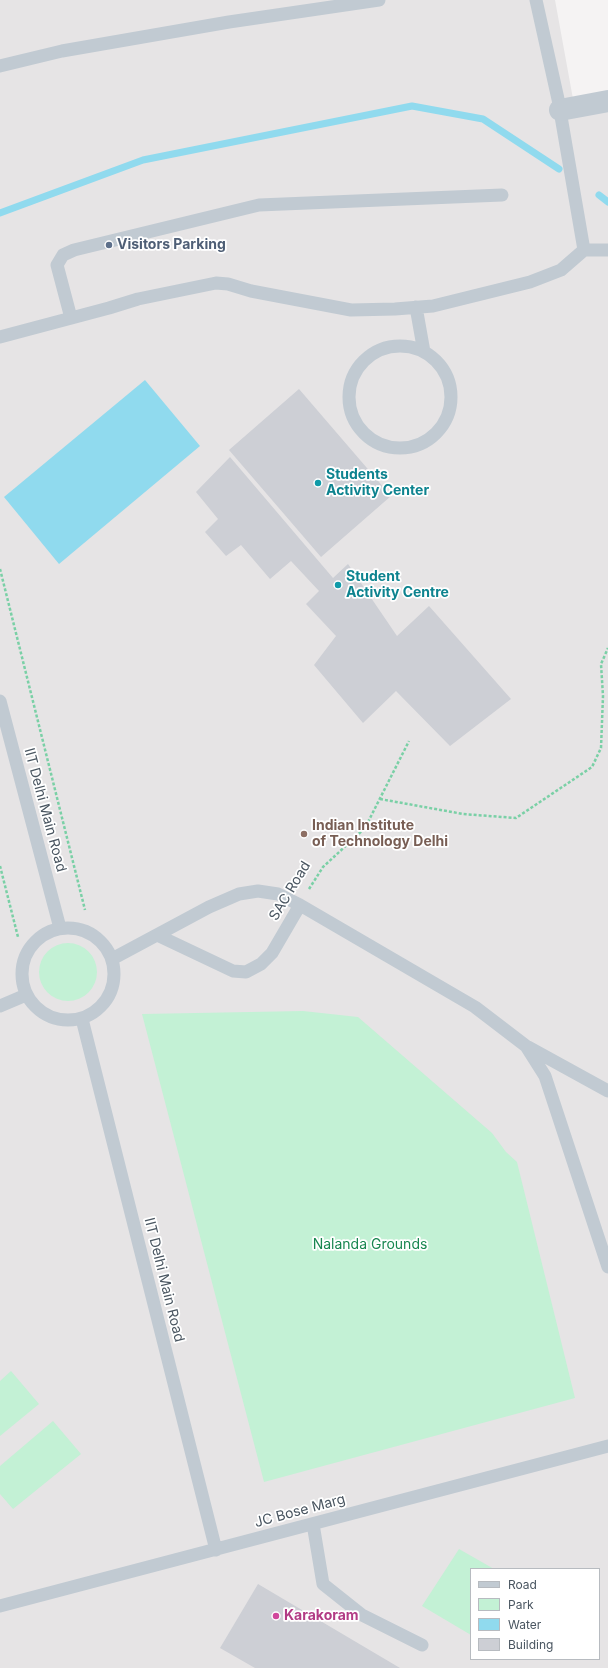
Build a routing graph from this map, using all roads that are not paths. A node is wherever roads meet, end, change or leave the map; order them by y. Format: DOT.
graph roads {
  1 [pos="379,0"];
  2 [pos="536,0"];
  3 [pos="0,66"];
  4 [pos="608,101"];
  5 [pos="560,110"];
  6 [pos="502,195"];
  7 [pos="584,250"];
  8 [pos="608,250"];
  9 [pos="416,308"];
  10 [pos="71,318"];
  11 [pos="0,337"];
  12 [pos="424,352"];
  13 [pos="0,701"];
  14 [pos="300,905"];
  15 [pos="60,928"];
  16 [pos="157,935"];
  17 [pos="112,959"];
  18 [pos="26,995"];
  19 [pos="0,1006"];
  20 [pos="82,1019"];
  21 [pos="526,1046"];
  22 [pos="608,1091"];
  23 [pos="608,1267"];
  24 [pos="608,1446"];
  25 [pos="313,1524"];
  26 [pos="216,1550"];
  27 [pos="0,1606"];
  28 [pos="422,1645"];
  1 -- 3 [label="lane"];
  2 -- 5 [label="lane"];
  4 -- 5 [label="street"];
  5 -- 7 [label="lane"];
  6 -- 10 [label="lane"];
  7 -- 8 [label="lane"];
  7 -- 9 [label="lane"];
  9 -- 10 [label="lane"];
  9 -- 12 [label="lane"];
  10 -- 11 [label="lane"];
  12 -- 12 [label="lane"];
  13 -- 15 [label="lane, IIT Delhi Main Road"];
  14 -- 16 [label="lane"];
  14 -- 16 [label="lane, SAC Road"];
  14 -- 21 [label="lane"];
  15 -- 17 [label="lane"];
  15 -- 18 [label="lane"];
  16 -- 17 [label="lane"];
  17 -- 20 [label="lane"];
  18 -- 19 [label="lane"];
  18 -- 20 [label="lane"];
  20 -- 26 [label="lane, IIT Delhi Main Road"];
  21 -- 22 [label="lane"];
  21 -- 23 [label="lane"];
  24 -- 25 [label="lane, JC Bose Marg"];
  25 -- 26 [label="lane, JC Bose Marg"];
  25 -- 28 [label="lane"];
  26 -- 27 [label="lane, JC Bose Marg"];
}
